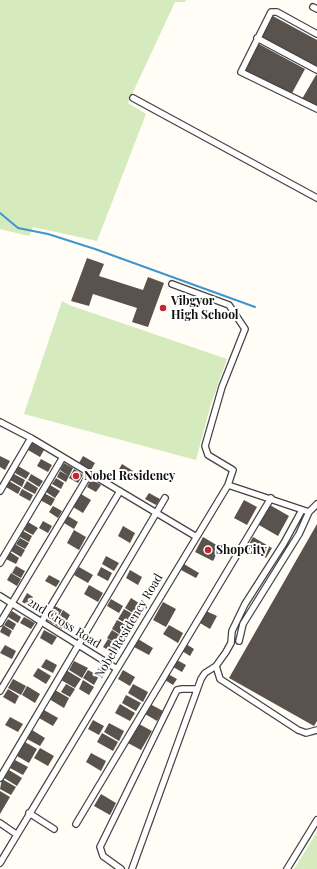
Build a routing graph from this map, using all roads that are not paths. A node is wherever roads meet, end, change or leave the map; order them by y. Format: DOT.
graph roads {
  1 [pos="317,34"];
  2 [pos="256,38"];
  3 [pos="317,70"];
  4 [pos="132,98"];
  5 [pos="317,109"];
  6 [pos="317,198"];
  7 [pos="172,284"];
  8 [pos="0,422"];
  9 [pos="32,438"];
  10 [pos="64,457"];
  11 [pos="90,473"];
  12 [pos="228,485"];
  13 [pos="0,492"];
  14 [pos="120,492"];
  15 [pos="165,498"];
  16 [pos="271,498"];
  17 [pos="317,504"];
  18 [pos="302,510"];
  19 [pos="310,512"];
  20 [pos="156,513"];
  21 [pos="195,536"];
  22 [pos="0,563"];
  23 [pos="0,596"];
  24 [pos="12,603"];
  25 [pos="41,622"];
  26 [pos="0,623"];
  27 [pos="238,641"];
  28 [pos="78,646"];
  29 [pos="216,666"];
  30 [pos="117,669"];
  31 [pos="196,689"];
  32 [pos="0,691"];
  33 [pos="317,730"];
  34 [pos="0,778"];
  35 [pos="29,813"];
  36 [pos="317,820"];
  37 [pos="0,823"];
  38 [pos="76,824"];
  39 [pos="54,828"];
  40 [pos="16,834"];
  41 [pos="1,860"];
  42 [pos="121,869"];
  43 [pos="132,869"];
  44 [pos="287,869"];
  1 -- 2 [label="street"];
  2 -- 3 [label="street"];
  2 -- 5 [label="street"];
  4 -- 6 [label="street"];
  7 -- 12 [label="street"];
  8 -- 9 [label="street"];
  9 -- 10 [label="street"];
  9 -- 13 [label="street"];
  10 -- 11 [label="street"];
  10 -- 22 [label="street"];
  11 -- 14 [label="street"];
  11 -- 24 [label="street"];
  12 -- 16 [label="street"];
  12 -- 21 [label="street, Nobel Residency Road"];
  14 -- 20 [label="street"];
  14 -- 25 [label="street"];
  15 -- 20 [label="street"];
  16 -- 18 [label="street"];
  16 -- 38 [label="street"];
  17 -- 19 [label="street"];
  18 -- 19 [label="street"];
  18 -- 29 [label="street"];
  19 -- 27 [label="street"];
  20 -- 21 [label="street"];
  20 -- 28 [label="street"];
  21 -- 30 [label="street, Nobel Residency Road"];
  23 -- 24 [label="street, 2nd Cross Road"];
  24 -- 25 [label="street, 2nd Cross Road"];
  24 -- 26 [label="street"];
  25 -- 28 [label="street, 2nd Cross Road"];
  25 -- 32 [label="street"];
  28 -- 30 [label="street, 2nd Cross Road"];
  28 -- 34 [label="street"];
  29 -- 31 [label="street"];
  29 -- 33 [label="street"];
  30 -- 35 [label="street, Nobel Residency Road"];
  31 -- 42 [label="street"];
  31 -- 43 [label="street"];
  35 -- 39 [label="street"];
  35 -- 40 [label="street, Nobel Residency Road"];
  36 -- 44 [label="street"];
  37 -- 40 [label="street"];
  40 -- 41 [label="street, Nobel Residency Road"];
}
